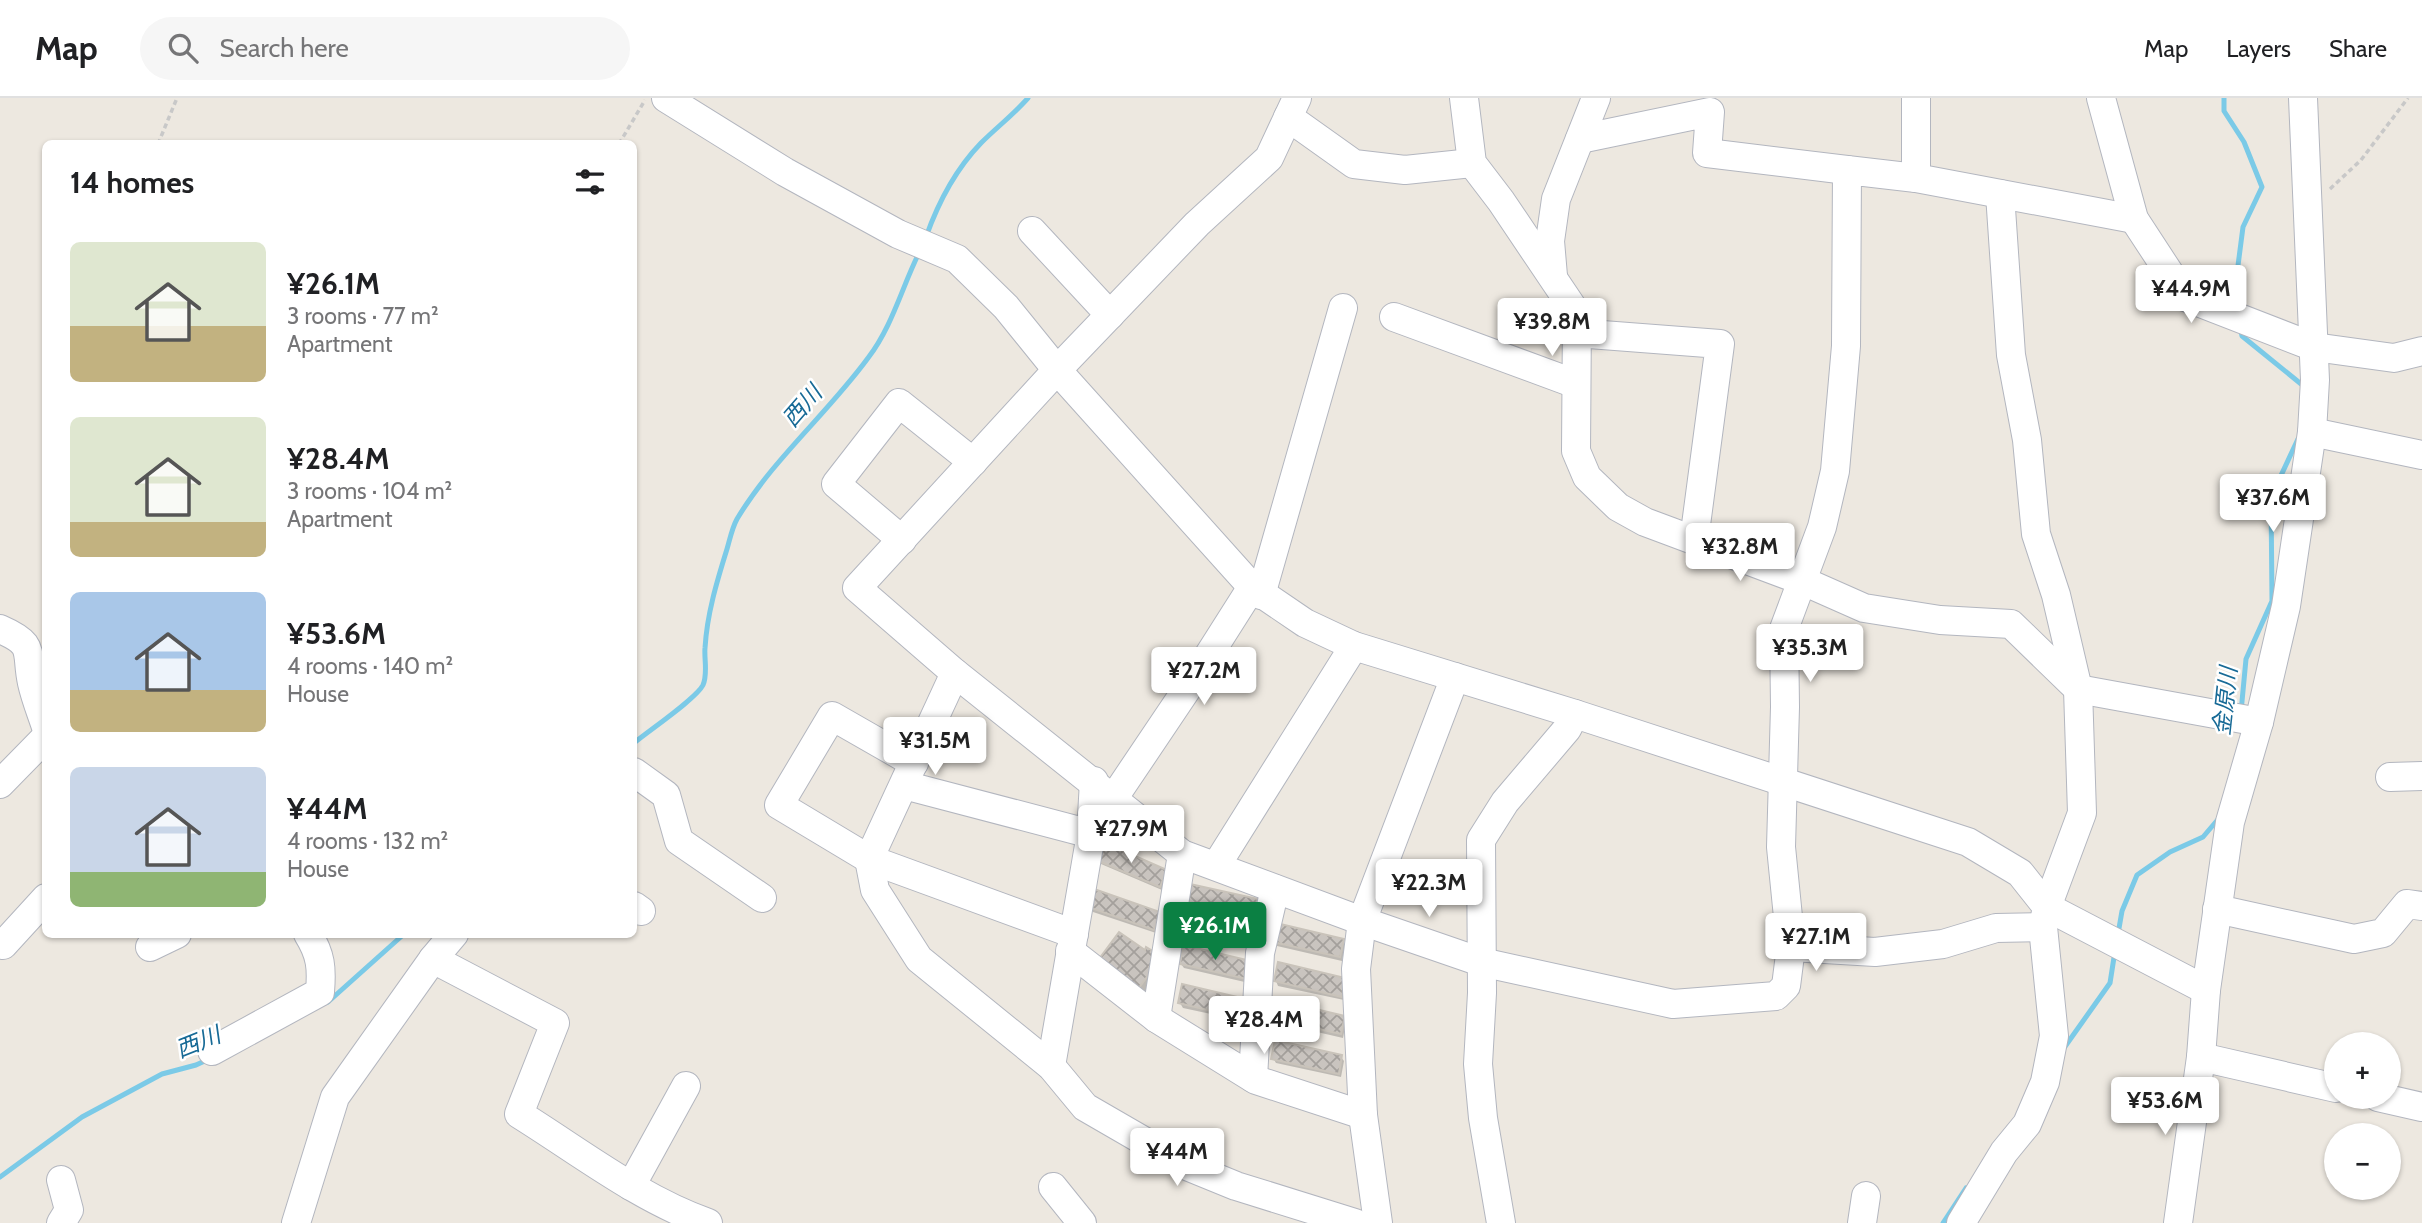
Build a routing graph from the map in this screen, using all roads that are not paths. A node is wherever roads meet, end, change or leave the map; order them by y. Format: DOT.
graph roads {
  1 [pos="1464,98"];
  2 [pos="1596,98"];
  3 [pos="1916,98"];
  4 [pos="2101,98"];
  5 [pos="2303,98"];
  6 [pos="676,101"];
  7 [pos="1292,108"];
  8 [pos="1580,139"];
  9 [pos="1472,163"];
  10 [pos="1847,170"];
  11 [pos="1916,178"];
  12 [pos="2000,194"];
  13 [pos="2134,219"];
  14 [pos="1032,231"];
  15 [pos="1553,279"];
  16 [pos="1343,308"];
  17 [pos="1111,315"];
  18 [pos="1394,317"];
  19 [pos="1576,333"];
  20 [pos="2314,347"];
  21 [pos="2422,351"];
  22 [pos="1057,370"];
  23 [pos="1576,384"];
  24 [pos="2312,432"];
  25 [pos="2422,456"];
  26 [pos="973,462"];
  27 [pos="902,540"];
  28 [pos="1694,540"];
  29 [pos="1803,581"];
  30 [pos="1256,591"];
  31 [pos="0,629"];
  32 [pos="1354,646"];
  33 [pos="955,673"];
  34 [pos="1455,677"];
  35 [pos="2078,689"];
  36 [pos="1575,714"];
  37 [pos="42,715"];
  38 [pos="2259,722"];
  39 [pos="42,741"];
  40 [pos="637,774"];
  41 [pos="909,774"];
  42 [pos="2422,776"];
  43 [pos="2390,777"];
  44 [pos="1784,782"];
  45 [pos="0,784"];
  46 [pos="1103,790"];
  47 [pos="1090,834"];
  48 [pos="1182,854"];
  49 [pos="869,859"];
  50 [pos="1216,866"];
  51 [pos="1275,889"];
  52 [pos="762,898"];
  53 [pos="42,902"];
  54 [pos="2422,906"];
  55 [pos="2217,909"];
  56 [pos="2045,917"];
  57 [pos="1362,921"];
  58 [pos="169,938"];
  59 [pos="311,938"];
  60 [pos="451,938"];
  61 [pos="0,942"];
  62 [pos="1072,943"];
  63 [pos="150,947"];
  64 [pos="1791,947"];
  65 [pos="433,960"];
  66 [pos="1481,962"];
  67 [pos="2206,990"];
  68 [pos="1156,1018"];
  69 [pos="212,1051"];
  70 [pos="2201,1057"];
  71 [pos="1051,1066"];
  72 [pos="1253,1077"];
  73 [pos="2324,1085"];
  74 [pos="686,1086"];
  75 [pos="2401,1099"];
  76 [pos="2421,1101"];
  77 [pos="1363,1115"];
  78 [pos="61,1180"];
  79 [pos="631,1185"];
  80 [pos="1052,1187"];
  81 [pos="1867,1196"];
  82 [pos="61,1223"];
  83 [pos="296,1223"];
  84 [pos="708,1223"];
  85 [pos="1082,1223"];
  86 [pos="1356,1223"];
  87 [pos="1378,1223"];
  88 [pos="1501,1223"];
  89 [pos="1862,1223"];
  90 [pos="1961,1223"];
  91 [pos="2178,1223"];
  1 -- 9 [label="street"];
  2 -- 8 [label="street"];
  3 -- 11 [label="street"];
  4 -- 13 [label="street"];
  5 -- 20 [label="street"];
  6 -- 22 [label="street"];
  7 -- 9 [label="street"];
  7 -- 17 [label="street"];
  8 -- 10 [label="street"];
  8 -- 15 [label="street"];
  9 -- 15 [label="street"];
  10 -- 11 [label="street"];
  10 -- 29 [label="street"];
  11 -- 12 [label="street"];
  12 -- 13 [label="street"];
  12 -- 35 [label="street"];
  13 -- 20 [label="street"];
  14 -- 17 [label="street"];
  15 -- 19 [label="street"];
  16 -- 30 [label="street"];
  17 -- 22 [label="street"];
  18 -- 23 [label="street"];
  19 -- 23 [label="street"];
  19 -- 28 [label="street"];
  20 -- 21 [label="street"];
  20 -- 24 [label="street"];
  22 -- 26 [label="street"];
  22 -- 30 [label="street"];
  23 -- 28 [label="street"];
  24 -- 25 [label="street"];
  24 -- 38 [label="street"];
  26 -- 27 [label="street"];
  26 -- 27 [label="street"];
  27 -- 33 [label="street"];
  28 -- 29 [label="street"];
  29 -- 35 [label="street"];
  29 -- 44 [label="street"];
  30 -- 32 [label="street"];
  30 -- 46 [label="street"];
  31 -- 37 [label="street"];
  32 -- 34 [label="street"];
  32 -- 50 [label="street"];
  33 -- 41 [label="street"];
  33 -- 46 [label="street"];
  34 -- 36 [label="street"];
  34 -- 57 [label="street"];
  35 -- 38 [label="street"];
  35 -- 56 [label="street"];
  36 -- 44 [label="street"];
  36 -- 66 [label="street"];
  38 -- 55 [label="street"];
  39 -- 45 [label="street"];
  40 -- 52 [label="street"];
  41 -- 47 [label="street"];
  41 -- 49 [label="street"];
  41 -- 49 [label="street"];
  42 -- 43 [label="street"];
  44 -- 56 [label="street"];
  44 -- 64 [label="street"];
  46 -- 47 [label="street"];
  46 -- 48 [label="street"];
  47 -- 62 [label="street"];
  48 -- 50 [label="street"];
  48 -- 68 [label="street"];
  49 -- 62 [label="street"];
  49 -- 71 [label="street"];
  50 -- 51 [label="street"];
  51 -- 57 [label="street"];
  51 -- 72 [label="street"];
  53 -- 61 [label="street"];
  54 -- 55 [label="street"];
  55 -- 67 [label="street"];
  56 -- 64 [label="street"];
  56 -- 67 [label="street"];
  56 -- 90 [label="street"];
  57 -- 66 [label="street"];
  57 -- 77 [label="street"];
  58 -- 63 [label="street"];
  59 -- 69 [label="street"];
  60 -- 65 [label="street"];
  62 -- 68 [label="street"];
  62 -- 71 [label="street"];
  64 -- 66 [label="street"];
  65 -- 79 [label="street"];
  65 -- 83 [label="street"];
  66 -- 88 [label="street"];
  67 -- 70 [label="street"];
  68 -- 72 [label="street"];
  70 -- 73 [label="street"];
  70 -- 91 [label="street"];
  71 -- 86 [label="street"];
  72 -- 77 [label="street"];
  74 -- 79 [label="street"];
  75 -- 76 [label="street"];
  77 -- 87 [label="street"];
  78 -- 82 [label="street"];
  79 -- 84 [label="street"];
  80 -- 85 [label="street"];
  81 -- 89 [label="street"];
}
